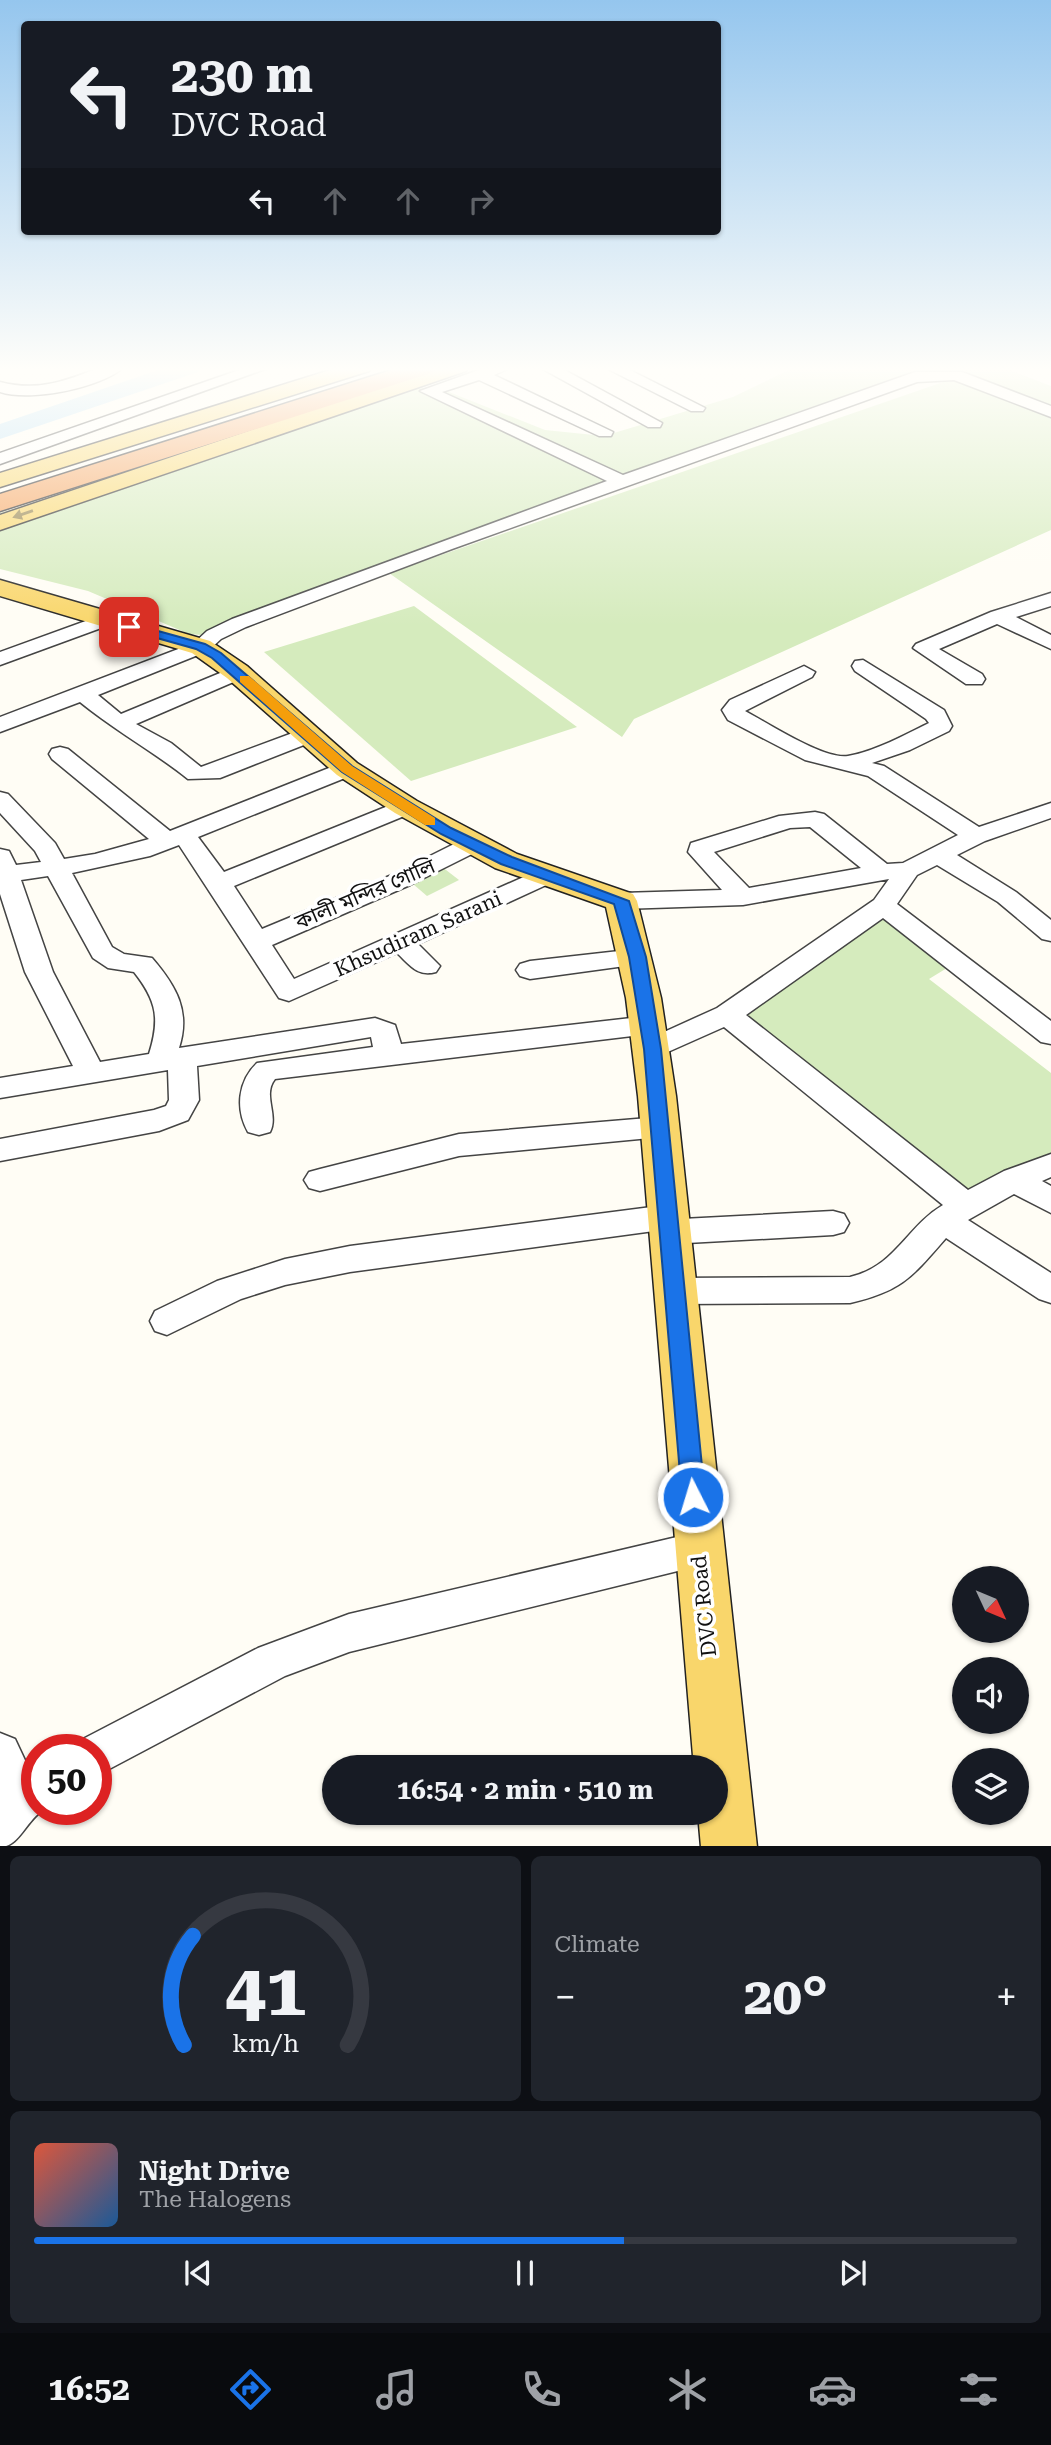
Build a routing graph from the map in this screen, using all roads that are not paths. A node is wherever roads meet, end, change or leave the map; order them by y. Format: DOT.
graph roads {
  1 [pos="17,453"];
  2 [pos="89,453"];
  3 [pos="121,453"];
  4 [pos="157,453"];
  5 [pos="207,453"];
  6 [pos="561,453"];
  7 [pos="700,453"];
  8 [pos="0,459"];
  9 [pos="0,481"];
  10 [pos="623,482"];
  11 [pos="0,491"];
  12 [pos="0,503"];
  13 [pos="0,523"];
  14 [pos="0,588"];
  15 [pos="1051,599"];
  16 [pos="998,617"];
  17 [pos="105,620"];
  18 [pos="1051,643"];
  19 [pos="201,647"];
  20 [pos="0,659"];
  21 [pos="863,666"];
  22 [pos="804,672"];
  23 [pos="237,673"];
  24 [pos="974,679"];
  25 [pos="83,693"];
  26 [pos="119,723"];
  27 [pos="0,725"];
  28 [pos="306,736"];
  29 [pos="60,754"];
  30 [pos="849,763"];
  31 [pos="347,769"];
  32 [pos="0,799"];
  33 [pos="406,807"];
  34 [pos="1051,810"];
  35 [pos="976,836"];
  36 [pos="177,839"];
  37 [pos="473,844"];
  38 [pos="937,854"];
  39 [pos="58,867"];
  40 [pos="2,868"];
  41 [pos="908,870"];
  42 [pos="881,872"];
  43 [pos="546,876"];
  44 [pos="222,882"];
  45 [pos="743,897"];
  46 [pos="621,901"];
  47 [pos="883,906"];
  48 [pos="1051,933"];
  49 [pos="255,942"];
  50 [pos="401,942"];
  51 [pos="638,957"];
  52 [pos="426,966"];
  53 [pos="530,970"];
  54 [pos="727,1015"];
  55 [pos="1051,1035"];
  56 [pos="650,1037"];
  57 [pos="387,1055"];
  58 [pos="171,1059"];
  59 [pos="91,1073"];
  60 [pos="0,1088"];
  61 [pos="259,1124"];
  62 [pos="660,1128"];
  63 [pos="0,1150"];
  64 [pos="1051,1166"];
  65 [pos="1016,1179"];
  66 [pos="320,1180"];
  67 [pos="1051,1201"];
  68 [pos="955,1213"];
  69 [pos="834,1223"];
  70 [pos="668,1225"];
  71 [pos="1051,1290"];
  72 [pos="674,1291"];
  73 [pos="167,1321"];
  74 [pos="698,1549"];
  75 [pos="112,1747"];
  76 [pos="0,1754"];
  77 [pos="19,1805"];
  78 [pos="729,1846"];
  1 -- 8 [label="street"];
  2 -- 9 [label="main road"];
  3 -- 11 [label="highway"];
  4 -- 12 [label="highway"];
  5 -- 13 [label="main road, one-way"];
  6 -- 10 [label="street"];
  7 -- 10 [label="street"];
  10 -- 19 [label="street"];
  14 -- 17 [label="main road"];
  15 -- 16 [label="street"];
  16 -- 18 [label="street"];
  16 -- 24 [label="street"];
  17 -- 19 [label="main road"];
  17 -- 20 [label="street"];
  19 -- 23 [label="main road"];
  19 -- 25 [label="street"];
  21 -- 30 [label="street"];
  22 -- 30 [label="street"];
  23 -- 26 [label="street"];
  23 -- 28 [label="main road"];
  25 -- 26 [label="street"];
  25 -- 27 [label="street"];
  26 -- 28 [label="street"];
  28 -- 31 [label="main road"];
  29 -- 36 [label="street"];
  30 -- 35 [label="street"];
  31 -- 33 [label="main road"];
  31 -- 36 [label="street"];
  32 -- 39 [label="street"];
  33 -- 37 [label="main road"];
  33 -- 44 [label="street"];
  34 -- 35 [label="street"];
  35 -- 38 [label="street"];
  36 -- 39 [label="street"];
  36 -- 44 [label="street"];
  37 -- 43 [label="main road"];
  37 -- 49 [label="street, কালী মন্দির গোলি"];
  38 -- 41 [label="street"];
  38 -- 48 [label="street"];
  39 -- 40 [label="street"];
  39 -- 58 [label="street"];
  40 -- 59 [label="street"];
  41 -- 42 [label="street"];
  41 -- 47 [label="street"];
  42 -- 45 [label="street"];
  42 -- 45 [label="street"];
  43 -- 46 [label="main road"];
  43 -- 50 [label="street, Khsudiram Sarani"];
  44 -- 49 [label="street"];
  45 -- 46 [label="street"];
  46 -- 51 [label="main road, DVC Road"];
  47 -- 54 [label="street"];
  47 -- 55 [label="street"];
  49 -- 50 [label="street, Khsudiram Sarani"];
  50 -- 52 [label="street"];
  51 -- 53 [label="street"];
  51 -- 56 [label="main road, DVC Road"];
  54 -- 56 [label="street"];
  54 -- 68 [label="street"];
  56 -- 57 [label="street"];
  56 -- 62 [label="main road, DVC Road"];
  57 -- 58 [label="street"];
  57 -- 61 [label="street"];
  58 -- 59 [label="street"];
  58 -- 63 [label="street"];
  59 -- 60 [label="street"];
  62 -- 66 [label="street"];
  62 -- 70 [label="main road, DVC Road"];
  64 -- 65 [label="street"];
  65 -- 67 [label="street"];
  65 -- 68 [label="street"];
  68 -- 71 [label="street"];
  68 -- 72 [label="street"];
  69 -- 70 [label="street"];
  70 -- 72 [label="main road, DVC Road"];
  70 -- 73 [label="street"];
  72 -- 74 [label="main road, DVC Road"];
  74 -- 75 [label="street"];
  74 -- 78 [label="main road, DVC Road"];
  76 -- 77 [label="street"];
}
